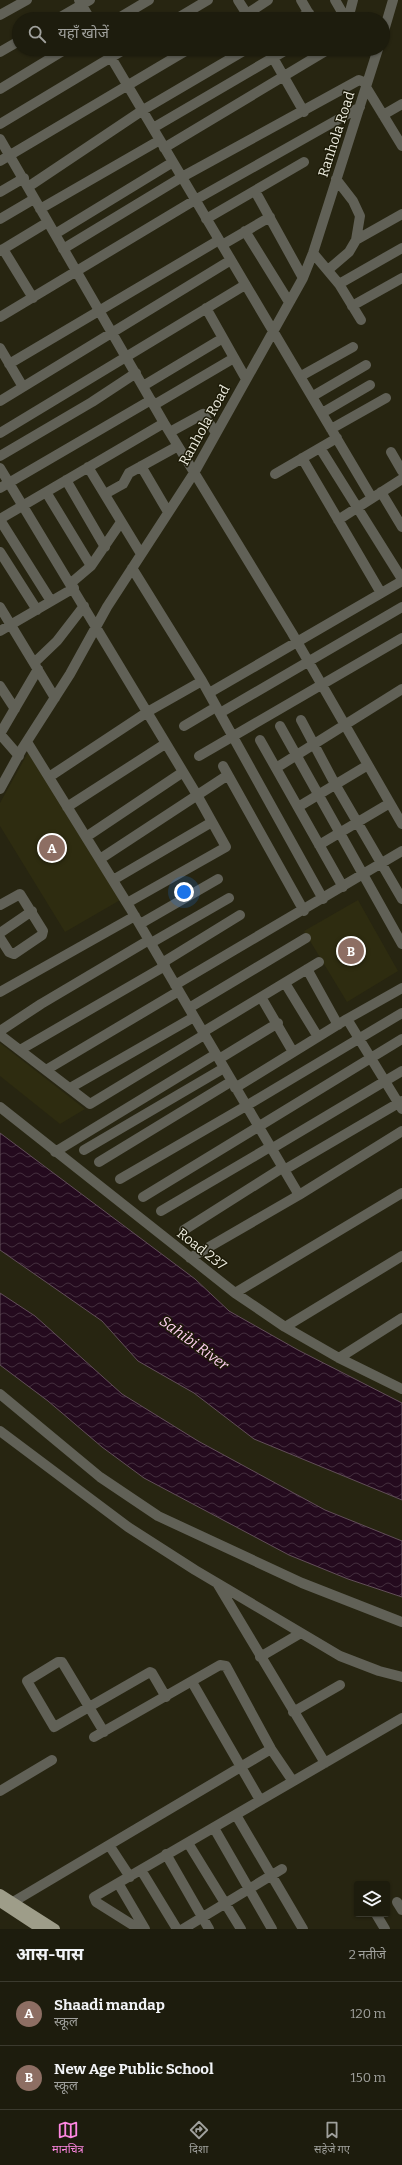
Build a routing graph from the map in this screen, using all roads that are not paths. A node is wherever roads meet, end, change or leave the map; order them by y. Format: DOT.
graph roads {
  1 [pos="27,0"];
  2 [pos="149,0"];
  3 [pos="208,0"];
  4 [pos="238,0"];
  5 [pos="268,0"];
  6 [pos="301,0"];
  7 [pos="335,0"];
  8 [pos="353,0"];
  9 [pos="393,0"];
  10 [pos="83,2"];
  11 [pos="68,12"];
  12 [pos="87,12"];
  13 [pos="129,12"];
  14 [pos="188,12"];
  15 [pos="243,12"];
  16 [pos="252,12"];
  17 [pos="308,12"];
  18 [pos="343,12"];
  19 [pos="349,12"];
  20 [pos="389,12"];
  21 [pos="0,15"];
  22 [pos="12,45"];
  23 [pos="0,52"];
  24 [pos="54,56"];
  25 [pos="104,56"];
  26 [pos="111,56"];
  27 [pos="177,56"];
  28 [pos="235,56"];
  29 [pos="267,56"];
  30 [pos="271,56"];
  31 [pos="318,56"];
  32 [pos="374,56"];
  33 [pos="283,77"];
  34 [pos="366,85"];
  35 [pos="128,86"];
  36 [pos="0,89"];
  37 [pos="402,104"];
  38 [pos="360,107"];
  39 [pos="143,110"];
  40 [pos="304,112"];
  41 [pos="384,115"];
  42 [pos="0,124"];
  43 [pos="153,128"];
  44 [pos="0,139"];
  45 [pos="162,144"];
  46 [pos="402,146"];
  47 [pos="10,155"];
  48 [pos="0,161"];
  49 [pos="173,162"];
  50 [pos="304,162"];
  51 [pos="182,177"];
  52 [pos="336,179"];
  53 [pos="26,183"];
  54 [pos="255,191"];
  55 [pos="0,192"];
  56 [pos="34,199"];
  57 [pos="195,200"];
  58 [pos="40,209"];
  59 [pos="402,214"];
  60 [pos="270,217"];
  61 [pos="0,219"];
  62 [pos="206,219"];
  63 [pos="48,222"];
  64 [pos="245,231"];
  65 [pos="55,234"];
  66 [pos="356,240"];
  67 [pos="220,243"];
  68 [pos="402,248"];
  69 [pos="63,249"];
  70 [pos="2,250"];
  71 [pos="313,253"];
  72 [pos="231,260"];
  73 [pos="328,270"];
  74 [pos="77,273"];
  75 [pos="303,278"];
  76 [pos="402,278"];
  77 [pos="339,284"];
  78 [pos="245,285"];
  79 [pos="33,298"];
  80 [pos="289,302"];
  81 [pos="352,306"];
  82 [pos="206,308"];
  83 [pos="100,311"];
  84 [pos="0,317"];
  85 [pos="361,320"];
  86 [pos="273,330"];
  87 [pos="114,333"];
  88 [pos="223,338"];
  89 [pos="0,348"];
  90 [pos="352,348"];
  91 [pos="126,355"];
  92 [pos="234,358"];
  93 [pos="9,364"];
  94 [pos="366,365"];
  95 [pos="136,373"];
  96 [pos="301,376"];
  97 [pos="246,379"];
  98 [pos="370,385"];
  99 [pos="143,386"];
  100 [pos="23,387"];
  101 [pos="312,396"];
  102 [pos="386,398"];
  103 [pos="0,402"];
  104 [pos="153,402"];
  105 [pos="322,413"];
  106 [pos="164,423"];
  107 [pos="170,432"];
  108 [pos="0,433"];
  109 [pos="216,433"];
  110 [pos="334,433"];
  111 [pos="178,446"];
  112 [pos="320,448"];
  113 [pos="391,452"];
  114 [pos="0,456"];
  115 [pos="302,458"];
  116 [pos="141,466"];
  117 [pos="88,467"];
  118 [pos="0,468"];
  119 [pos="402,471"];
  120 [pos="194,473"];
  121 [pos="275,474"];
  122 [pos="402,479"];
  123 [pos="66,480"];
  124 [pos="4,485"];
  125 [pos="46,492"];
  126 [pos="381,492"];
  127 [pos="105,494"];
  128 [pos="372,498"];
  129 [pos="22,506"];
  130 [pos="356,508"];
  131 [pos="168,512"];
  132 [pos="0,520"];
  133 [pos="338,520"];
  134 [pos="121,522"];
  135 [pos="402,526"];
  136 [pos="105,547"];
  137 [pos="0,552"];
  138 [pos="141,554"];
  139 [pos="91,566"];
  140 [pos="132,568"];
  141 [pos="402,580"];
  142 [pos="72,586"];
  143 [pos="381,593"];
  144 [pos="51,601"];
  145 [pos="84,606"];
  146 [pos="0,607"];
  147 [pos="402,607"];
  148 [pos="37,610"];
  149 [pos="11,625"];
  150 [pos="96,627"];
  151 [pos="0,631"];
  152 [pos="402,638"];
  153 [pos="297,642"];
  154 [pos="309,662"];
  155 [pos="36,666"];
  156 [pos="202,681"];
  157 [pos="322,684"];
  158 [pos="0,686"];
  159 [pos="402,689"];
  160 [pos="209,693"];
  161 [pos="55,698"];
  162 [pos="15,709"];
  163 [pos="218,710"];
  164 [pos="147,712"];
  165 [pos="301,720"];
  166 [pos="345,724"];
  167 [pos="184,726"];
  168 [pos="280,726"];
  169 [pos="233,736"];
  170 [pos="260,740"];
  171 [pos="27,742"];
  172 [pos="166,744"];
  173 [pos="314,744"];
  174 [pos="296,755"];
  175 [pos="19,756"];
  176 [pos="199,756"];
  177 [pos="368,765"];
  178 [pos="223,766"];
  179 [pos="276,768"];
  180 [pos="183,772"];
  181 [pos="228,775"];
  182 [pos="49,777"];
  183 [pos="335,784"];
  184 [pos="0,789"];
  185 [pos="318,794"];
  186 [pos="197,795"];
  187 [pos="390,803"];
  188 [pos="67,807"];
  189 [pos="298,807"];
  190 [pos="212,822"];
  191 [pos="357,822"];
  192 [pos="402,824"];
  193 [pos="340,832"];
  194 [pos="86,837"];
  195 [pos="319,844"];
  196 [pos="402,851"];
  197 [pos="100,859"];
  198 [pos="381,863"];
  199 [pos="364,874"];
  200 [pos="218,879"];
  201 [pos="113,880"];
  202 [pos="343,887"];
  203 [pos="229,898"];
  204 [pos="323,899"];
  205 [pos="402,899"];
  206 [pos="127,903"];
  207 [pos="0,905"];
  208 [pos="304,911"];
  209 [pos="32,912"];
  210 [pos="240,915"];
  211 [pos="137,920"];
  212 [pos="0,933"];
  213 [pos="0,938"];
  214 [pos="306,938"];
  215 [pos="150,942"];
  216 [pos="402,944"];
  217 [pos="319,962"];
  218 [pos="163,964"];
  219 [pos="307,969"];
  220 [pos="285,983"];
  221 [pos="177,988"];
  222 [pos="402,988"];
  223 [pos="0,992"];
  224 [pos="262,997"];
  225 [pos="189,1008"];
  226 [pos="402,1013"];
  227 [pos="194,1017"];
  228 [pos="347,1019"];
  229 [pos="278,1023"];
  230 [pos="338,1025"];
  231 [pos="0,1031"];
  232 [pos="204,1034"];
  233 [pos="0,1035"];
  234 [pos="318,1037"];
  235 [pos="359,1038"];
  236 [pos="402,1039"];
  237 [pos="20,1050"];
  238 [pos="293,1052"];
  239 [pos="371,1057"];
  240 [pos="219,1060"];
  241 [pos="46,1070"];
  242 [pos="402,1071"];
  243 [pos="385,1081"];
  244 [pos="234,1084"];
  245 [pos="70,1088"];
  246 [pos="401,1104"];
  247 [pos="246,1106"];
  248 [pos="0,1107"];
  249 [pos="257,1126"];
  250 [pos="402,1130"];
  251 [pos="270,1148"];
  252 [pos="84,1150"];
  253 [pos="55,1152"];
  254 [pos="99,1162"];
  255 [pos="283,1169"];
  256 [pos="120,1179"];
  257 [pos="402,1193"];
  258 [pos="298,1195"];
  259 [pos="143,1196"];
  260 [pos="161,1211"];
  261 [pos="184,1230"];
  262 [pos="402,1256"];
  263 [pos="190,1258"];
  264 [pos="235,1293"];
  265 [pos="402,1318"];
  266 [pos="285,1327"];
  267 [pos="339,1358"];
  268 [pos="402,1379"];
  269 [pos="397,1387"];
  270 [pos="0,1394"];
  271 [pos="0,1431"];
  272 [pos="216,1581"];
  273 [pos="402,1622"];
  274 [pos="301,1633"];
  275 [pos="260,1657"];
  276 [pos="402,1677"];
  277 [pos="192,1682"];
  278 [pos="340,1685"];
  279 [pos="166,1697"];
  280 [pos="89,1706"];
  281 [pos="293,1712"];
  282 [pos="402,1718"];
  283 [pos="104,1732"];
  284 [pos="94,1737"];
  285 [pos="272,1749"];
  286 [pos="52,1760"];
  287 [pos="325,1763"];
  288 [pos="242,1767"];
  289 [pos="292,1780"];
  290 [pos="0,1791"];
  291 [pos="260,1800"];
  292 [pos="236,1815"];
  293 [pos="214,1828"];
  294 [pos="188,1843"];
  295 [pos="109,1845"];
  296 [pos="166,1854"];
  297 [pos="282,1869"];
  298 [pos="141,1870"];
  299 [pos="271,1876"];
  300 [pos="130,1877"];
  301 [pos="118,1883"];
  302 [pos="249,1889"];
  303 [pos="0,1894"];
  304 [pos="0,1902"];
  305 [pos="13,1902"];
  306 [pos="225,1904"];
  307 [pos="378,1917"];
  308 [pos="203,1918"];
  309 [pos="41,1929"];
  310 [pos="55,1929"];
  311 [pos="138,1929"];
  312 [pos="145,1929"];
  313 [pos="176,1929"];
  314 [pos="183,1929"];
  315 [pos="210,1929"];
  316 [pos="241,1929"];
  317 [pos="272,1929"];
  318 [pos="302,1929"];
  319 [pos="385,1929"];
  1 -- 21 [label="street"];
  2 -- 13 [label="street"];
  3 -- 14 [label="street"];
  4 -- 15 [label="street"];
  5 -- 16 [label="street"];
  6 -- 17 [label="street"];
  7 -- 18 [label="street"];
  8 -- 19 [label="street"];
  9 -- 20 [label="street"];
  10 -- 11 [label="street"];
  10 -- 12 [label="street"];
  22 -- 23 [label="street"];
  24 -- 36 [label="street"];
  25 -- 42 [label="street"];
  26 -- 35 [label="street"];
  27 -- 35 [label="street"];
  28 -- 39 [label="street"];
  29 -- 43 [label="street"];
  30 -- 33 [label="street"];
  31 -- 33 [label="street"];
  32 -- 34 [label="street, Ranhola Road"];
  33 -- 40 [label="street"];
  33 -- 45 [label="street"];
  34 -- 38 [label="street, Ranhola Road"];
  34 -- 40 [label="street"];
  34 -- 41 [label="street"];
  35 -- 39 [label="street"];
  35 -- 47 [label="street"];
  37 -- 41 [label="street"];
  38 -- 52 [label="street, Ranhola Road"];
  38 -- 57 [label="street"];
  39 -- 43 [label="street"];
  39 -- 53 [label="street"];
  40 -- 51 [label="street"];
  41 -- 46 [label="street"];
  43 -- 45 [label="street"];
  44 -- 47 [label="street"];
  45 -- 49 [label="street"];
  45 -- 58 [label="street"];
  47 -- 48 [label="street"];
  47 -- 53 [label="street"];
  49 -- 51 [label="street"];
  49 -- 65 [label="street"];
  50 -- 54 [label="street"];
  51 -- 57 [label="street"];
  51 -- 69 [label="street"];
  52 -- 66 [label="street"];
  52 -- 71 [label="street, Ranhola Road"];
  53 -- 55 [label="street"];
  53 -- 56 [label="street"];
  54 -- 60 [label="street"];
  54 -- 62 [label="street"];
  56 -- 58 [label="street"];
  56 -- 61 [label="street"];
  57 -- 62 [label="street"];
  57 -- 74 [label="street"];
  58 -- 63 [label="street"];
  59 -- 66 [label="street"];
  60 -- 64 [label="street"];
  60 -- 75 [label="street"];
  62 -- 67 [label="street"];
  63 -- 65 [label="street"];
  63 -- 70 [label="street"];
  64 -- 67 [label="street"];
  64 -- 80 [label="street"];
  65 -- 69 [label="street"];
  66 -- 73 [label="street"];
  67 -- 72 [label="street"];
  67 -- 83 [label="street"];
  68 -- 77 [label="street"];
  69 -- 74 [label="street"];
  70 -- 79 [label="street"];
  71 -- 73 [label="street"];
  71 -- 75 [label="street, Ranhola Road"];
  72 -- 78 [label="street"];
  72 -- 87 [label="street"];
  73 -- 77 [label="street"];
  74 -- 79 [label="street"];
  74 -- 83 [label="street"];
  75 -- 80 [label="street, Ranhola Road"];
  76 -- 81 [label="street"];
  77 -- 81 [label="street"];
  78 -- 82 [label="street"];
  78 -- 86 [label="street"];
  79 -- 84 [label="street"];
  80 -- 86 [label="street, Ranhola Road"];
  81 -- 85 [label="street"];
  82 -- 88 [label="street"];
  82 -- 91 [label="street"];
  83 -- 87 [label="street"];
  83 -- 93 [label="street"];
  86 -- 96 [label="street"];
  86 -- 97 [label="street, Ranhola Road"];
  87 -- 91 [label="street"];
  87 -- 100 [label="street"];
  88 -- 92 [label="street"];
  88 -- 99 [label="street"];
  89 -- 93 [label="street"];
  90 -- 96 [label="street"];
  91 -- 95 [label="street"];
  91 -- 108 [label="street"];
  92 -- 97 [label="street"];
  92 -- 104 [label="street"];
  93 -- 100 [label="street"];
  94 -- 101 [label="street"];
  95 -- 99 [label="street"];
  95 -- 114 [label="street"];
  96 -- 101 [label="street"];
  97 -- 109 [label="street, Ranhola Road"];
  98 -- 105 [label="street"];
  99 -- 104 [label="street"];
  100 -- 103 [label="street"];
  101 -- 105 [label="street"];
  102 -- 110 [label="street"];
  104 -- 106 [label="street"];
  104 -- 124 [label="street"];
  105 -- 110 [label="street"];
  106 -- 107 [label="street"];
  106 -- 117 [label="street"];
  107 -- 109 [label="street"];
  107 -- 111 [label="street"];
  109 -- 120 [label="street, Ranhola Road"];
  110 -- 112 [label="street"];
  110 -- 128 [label="street"];
  111 -- 116 [label="street"];
  111 -- 120 [label="street"];
  112 -- 115 [label="street"];
  112 -- 130 [label="street"];
  113 -- 119 [label="street"];
  115 -- 121 [label="street"];
  115 -- 133 [label="street"];
  116 -- 127 [label="street"];
  116 -- 131 [label="street"];
  117 -- 123 [label="street"];
  117 -- 127 [label="street"];
  118 -- 124 [label="street"];
  120 -- 131 [label="street, Ranhola Road"];
  120 -- 153 [label="street"];
  122 -- 126 [label="street"];
  123 -- 125 [label="street"];
  123 -- 136 [label="street"];
  124 -- 129 [label="street"];
  125 -- 129 [label="street"];
  125 -- 139 [label="street"];
  126 -- 128 [label="street"];
  126 -- 135 [label="street"];
  127 -- 134 [label="street"];
  128 -- 130 [label="street"];
  129 -- 132 [label="street"];
  129 -- 142 [label="street"];
  130 -- 133 [label="street"];
  130 -- 141 [label="street"];
  131 -- 138 [label="street, Ranhola Road"];
  132 -- 144 [label="street"];
  133 -- 143 [label="street"];
  134 -- 136 [label="street"];
  134 -- 138 [label="street"];
  136 -- 139 [label="street"];
  137 -- 148 [label="street"];
  138 -- 140 [label="street, Ranhola Road"];
  139 -- 142 [label="street"];
  140 -- 150 [label="street, Ranhola Road"];
  140 -- 156 [label="street"];
  141 -- 143 [label="street"];
  142 -- 144 [label="street"];
  142 -- 145 [label="street"];
  143 -- 153 [label="street"];
  144 -- 148 [label="street"];
  145 -- 150 [label="street"];
  145 -- 155 [label="street"];
  146 -- 149 [label="street"];
  147 -- 154 [label="street"];
  148 -- 149 [label="street"];
  149 -- 151 [label="street"];
  149 -- 155 [label="street"];
  150 -- 161 [label="street, Ranhola Road"];
  150 -- 164 [label="street"];
  152 -- 157 [label="street"];
  153 -- 154 [label="street"];
  153 -- 160 [label="street"];
  154 -- 157 [label="street"];
  154 -- 163 [label="street"];
  155 -- 161 [label="street"];
  155 -- 162 [label="street"];
  156 -- 160 [label="street"];
  156 -- 164 [label="street"];
  157 -- 166 [label="street"];
  157 -- 169 [label="street"];
  158 -- 162 [label="street"];
  159 -- 166 [label="street"];
  160 -- 163 [label="street"];
  161 -- 171 [label="street, Ranhola Road"];
  162 -- 175 [label="street"];
  163 -- 167 [label="street"];
  163 -- 169 [label="street"];
  164 -- 172 [label="street"];
  164 -- 182 [label="street"];
  165 -- 173 [label="street"];
  166 -- 173 [label="street"];
  166 -- 177 [label="street"];
  168 -- 174 [label="street"];
  169 -- 176 [label="street"];
  169 -- 204 [label="street"];
  170 -- 179 [label="street"];
  171 -- 175 [label="street, Ranhola Road"];
  171 -- 182 [label="street"];
  172 -- 180 [label="street"];
  172 -- 188 [label="street"];
  173 -- 174 [label="street"];
  173 -- 183 [label="street"];
  174 -- 179 [label="street"];
  174 -- 185 [label="street"];
  175 -- 184 [label="street, Ranhola Road"];
  177 -- 183 [label="street"];
  177 -- 187 [label="street"];
  178 -- 181 [label="street"];
  179 -- 189 [label="street"];
  180 -- 186 [label="street"];
  180 -- 194 [label="street"];
  181 -- 186 [label="street"];
  181 -- 208 [label="street"];
  182 -- 188 [label="street"];
  183 -- 185 [label="street"];
  183 -- 191 [label="street"];
  185 -- 189 [label="street"];
  185 -- 193 [label="street"];
  186 -- 190 [label="street"];
  186 -- 197 [label="street"];
  187 -- 191 [label="street"];
  187 -- 192 [label="street"];
  188 -- 194 [label="street"];
  189 -- 195 [label="street"];
  190 -- 201 [label="street"];
  190 -- 206 [label="street"];
  191 -- 193 [label="street"];
  191 -- 198 [label="street"];
  193 -- 195 [label="street"];
  193 -- 199 [label="street"];
  194 -- 197 [label="street"];
  195 -- 202 [label="street"];
  196 -- 198 [label="street"];
  197 -- 201 [label="street"];
  198 -- 199 [label="street"];
  198 -- 205 [label="street"];
  199 -- 202 [label="street"];
  199 -- 216 [label="street"];
  200 -- 211 [label="street"];
  201 -- 206 [label="street"];
  202 -- 204 [label="street"];
  203 -- 215 [label="street"];
  204 -- 208 [label="street"];
  206 -- 211 [label="street"];
  207 -- 209 [label="street"];
  208 -- 221 [label="street"];
  209 -- 212 [label="street"];
  209 -- 213 [label="street"];
  210 -- 218 [label="street"];
  211 -- 215 [label="street"];
  211 -- 223 [label="street"];
  214 -- 225 [label="street"];
  215 -- 218 [label="street"];
  215 -- 231 [label="street"];
  217 -- 219 [label="street"];
  218 -- 221 [label="street"];
  218 -- 237 [label="street"];
  219 -- 220 [label="street"];
  219 -- 230 [label="street"];
  220 -- 224 [label="street"];
  220 -- 234 [label="street"];
  221 -- 225 [label="street"];
  221 -- 241 [label="street"];
  222 -- 228 [label="street"];
  224 -- 229 [label="street"];
  224 -- 232 [label="street"];
  225 -- 227 [label="street"];
  226 -- 235 [label="street"];
  227 -- 232 [label="street"];
  227 -- 245 [label="street"];
  228 -- 230 [label="street"];
  228 -- 235 [label="street"];
  229 -- 238 [label="street"];
  229 -- 240 [label="street"];
  230 -- 234 [label="street"];
  232 -- 240 [label="street"];
  232 -- 245 [label="street"];
  233 -- 237 [label="street"];
  234 -- 238 [label="street"];
  235 -- 239 [label="street"];
  235 -- 247 [label="street"];
  236 -- 239 [label="street"];
  237 -- 241 [label="street"];
  238 -- 244 [label="street"];
  239 -- 243 [label="street"];
  239 -- 249 [label="street"];
  240 -- 244 [label="street"];
  240 -- 252 [label="street"];
  240 -- 253 [label="street"];
  241 -- 245 [label="street"];
  242 -- 243 [label="street"];
  243 -- 246 [label="street"];
  243 -- 251 [label="street"];
  244 -- 247 [label="street"];
  244 -- 254 [label="street"];
  246 -- 255 [label="street"];
  247 -- 249 [label="street"];
  247 -- 256 [label="street"];
  248 -- 253 [label="street, Road 237"];
  249 -- 251 [label="street"];
  249 -- 259 [label="street"];
  250 -- 258 [label="street"];
  251 -- 255 [label="street"];
  251 -- 260 [label="street"];
  253 -- 263 [label="street, Road 237"];
  255 -- 258 [label="street"];
  255 -- 261 [label="street"];
  257 -- 264 [label="street"];
  258 -- 263 [label="street"];
  262 -- 266 [label="street"];
  263 -- 264 [label="street, Road 237"];
  264 -- 266 [label="street, Road 237"];
  265 -- 267 [label="street"];
  266 -- 267 [label="street, Road 237"];
  267 -- 269 [label="street, Road 237"];
  268 -- 269 [label="street"];
  270 -- 273 [label="street"];
  271 -- 272 [label="street"];
  272 -- 274 [label="street"];
  272 -- 275 [label="street"];
  274 -- 275 [label="street"];
  274 -- 276 [label="street"];
  275 -- 281 [label="street"];
  277 -- 279 [label="street"];
  277 -- 285 [label="street"];
  277 -- 288 [label="street"];
  278 -- 281 [label="street"];
  279 -- 280 [label="street"];
  279 -- 283 [label="street"];
  280 -- 280 [label="street"];
  280 -- 283 [label="street"];
  281 -- 287 [label="street"];
  282 -- 287 [label="street"];
  283 -- 284 [label="street"];
  285 -- 288 [label="street"];
  285 -- 289 [label="street"];
  286 -- 290 [label="street"];
  287 -- 289 [label="street"];
  288 -- 291 [label="street"];
  288 -- 295 [label="street"];
  289 -- 291 [label="street"];
  291 -- 292 [label="street"];
  292 -- 293 [label="street"];
  292 -- 299 [label="street"];
  293 -- 294 [label="street"];
  293 -- 302 [label="street"];
  294 -- 296 [label="street"];
  294 -- 306 [label="street"];
  295 -- 300 [label="street"];
  295 -- 305 [label="street"];
  296 -- 298 [label="street"];
  296 -- 308 [label="street"];
  297 -- 299 [label="street"];
  298 -- 300 [label="street"];
  298 -- 313 [label="street"];
  299 -- 302 [label="street"];
  299 -- 318 [label="street"];
  300 -- 301 [label="street"];
  301 -- 311 [label="street"];
  301 -- 312 [label="street"];
  302 -- 306 [label="street"];
  302 -- 317 [label="street"];
  303 -- 305 [label="main road"];
  304 -- 309 [label="main road"];
  305 -- 310 [label="main road"];
  306 -- 308 [label="street"];
  306 -- 316 [label="street"];
  307 -- 319 [label="street"];
  308 -- 314 [label="street"];
  308 -- 315 [label="street"];
}
